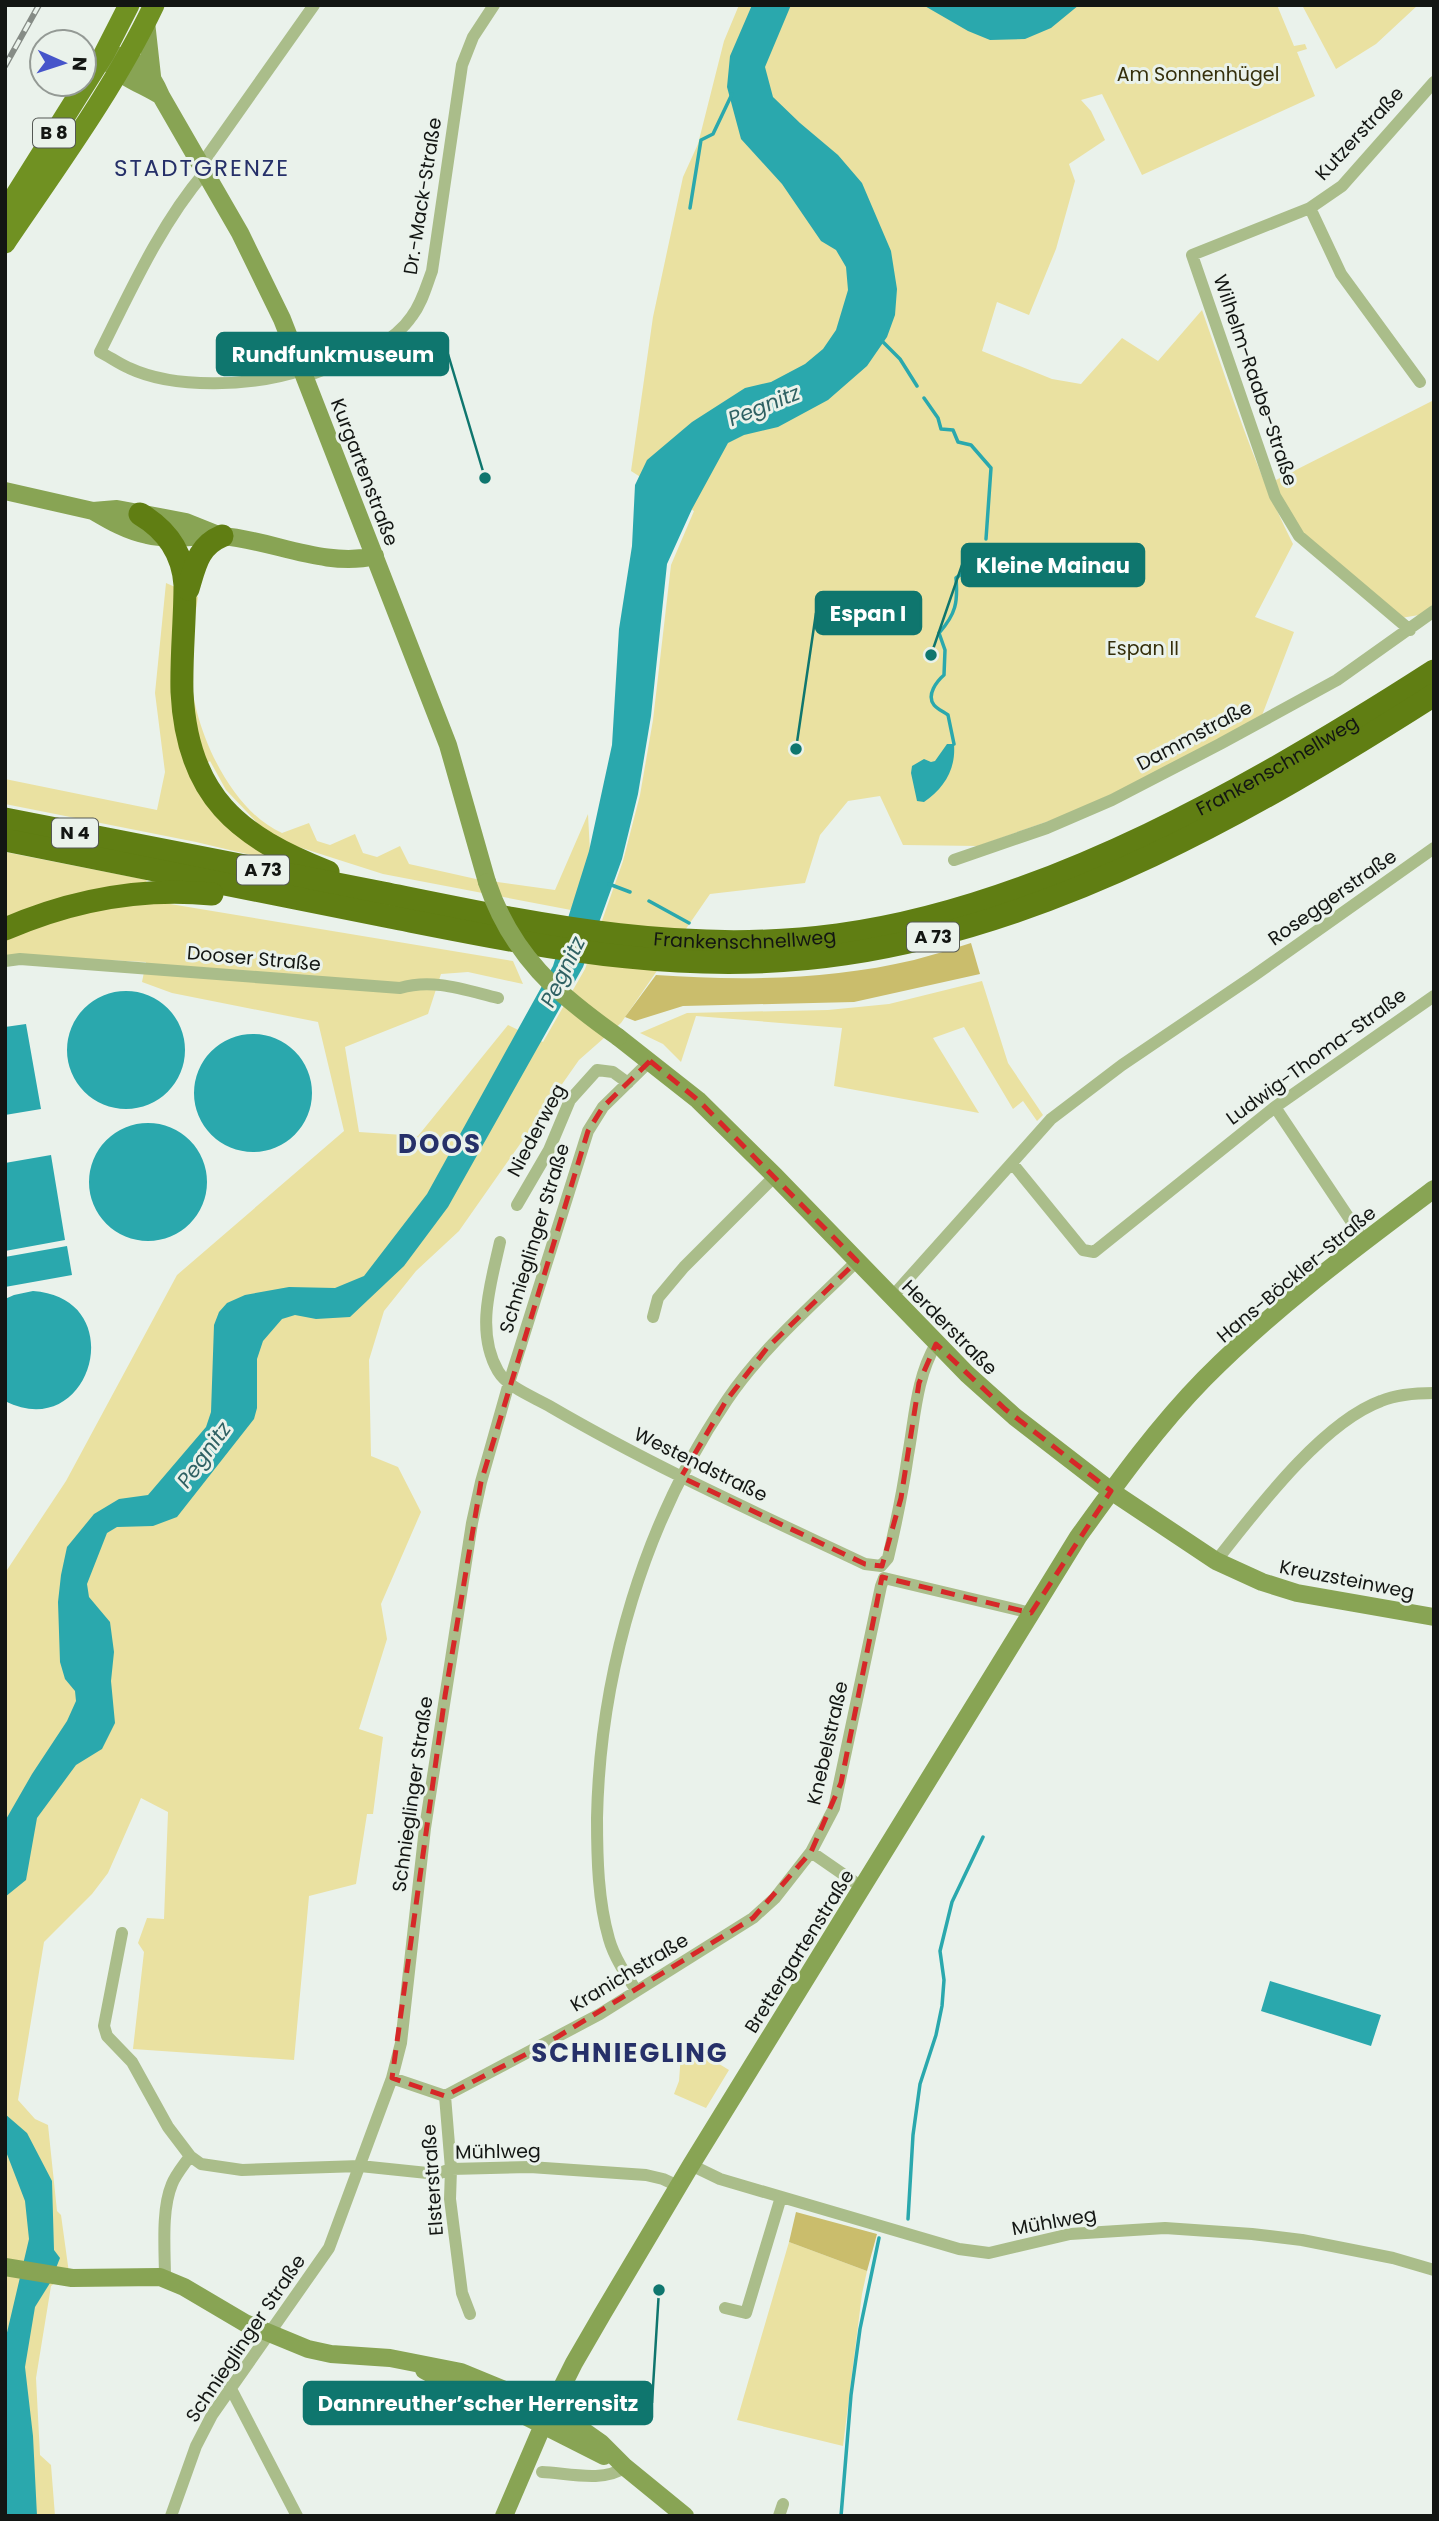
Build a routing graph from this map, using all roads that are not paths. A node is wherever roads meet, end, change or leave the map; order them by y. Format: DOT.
graph roads {
  1 [pos="129,5"];
  2 [pos="314,5"];
  3 [pos="494,5"];
  4 [pos="150,14"];
  5 [pos="104,54"];
  6 [pos="121,64"];
  7 [pos="152,75"];
  8 [pos="1434,82"];
  9 [pos="161,96"];
  10 [pos="203,168"];
  11 [pos="1310,208"];
  12 [pos="5,212"];
  13 [pos="5,243"];
  14 [pos="1192,255"];
  15 [pos="304,374"];
  16 [pos="1420,382"];
  17 [pos="5,491"];
  18 [pos="93,511"];
  19 [pos="140,514"];
  20 [pos="222,536"];
  21 [pos="169,538"];
  22 [pos="375,556"];
  23 [pos="185,598"];
  24 [pos="1434,611"];
  25 [pos="1410,629"];
  26 [pos="1434,671"];
  27 [pos="1434,695"];
  28 [pos="5,819"];
  29 [pos="5,840"];
  30 [pos="1434,848"];
  31 [pos="144,858"];
  32 [pos="954,860"];
  33 [pos="380,893"];
  34 [pos="341,907"];
  35 [pos="5,929"];
  36 [pos="542,935"];
  37 [pos="652,950"];
  38 [pos="5,961"];
  39 [pos="1434,996"];
  40 [pos="498,998"];
  41 [pos="618,1037"];
  42 [pos="650,1061"];
  43 [pos="628,1083"];
  44 [pos="1275,1107"];
  45 [pos="1012,1163"];
  46 [pos="775,1176"];
  47 [pos="1434,1189"];
  48 [pos="517,1205"];
  49 [pos="500,1241"];
  50 [pos="1365,1242"];
  51 [pos="857,1261"];
  52 [pos="891,1298"];
  53 [pos="653,1317"];
  54 [pos="936,1344"];
  55 [pos="509,1383"];
  56 [pos="1434,1393"];
  57 [pos="681,1477"];
  58 [pos="1111,1491"];
  59 [pos="1216,1562"];
  60 [pos="882,1572"];
  61 [pos="1036,1606"];
  62 [pos="1434,1617"];
  63 [pos="811,1852"];
  64 [pos="863,1888"];
  65 [pos="122,1933"];
  66 [pos="636,1990"];
  67 [pos="392,2078"];
  68 [pos="445,2096"];
  69 [pos="190,2156"];
  70 [pos="691,2165"];
  71 [pos="360,2166"];
  72 [pos="451,2169"];
  73 [pos="678,2186"];
  74 [pos="781,2197"];
  75 [pos="7,2267"];
  76 [pos="1434,2270"];
  77 [pos="165,2279"];
  78 [pos="725,2308"];
  79 [pos="470,2314"];
  80 [pos="269,2333"];
  81 [pos="230,2387"];
  82 [pos="546,2418"];
  83 [pos="625,2467"];
  84 [pos="542,2472"];
  85 [pos="680,2514"];
  86 [pos="171,2516"];
  87 [pos="297,2516"];
  88 [pos="504,2516"];
  1 -- 5 [label="main road, B 8"];
  2 -- 10 [label="street"];
  3 -- 15 [label="street, Dr.-Mack-Straße"];
  4 -- 6 [label="main road, B 8"];
  4 -- 7 [label="main road"];
  5 -- 6 [label="main road, Kurgartenstraße"];
  5 -- 12 [label="main road, B 8"];
  6 -- 7 [label="main road, Kurgartenstraße"];
  6 -- 9 [label="main road, Kurgartenstraße"];
  6 -- 13 [label="main road, B 8"];
  7 -- 9 [label="main road, Kurgartenstraße"];
  8 -- 11 [label="street, Kutzerstraße"];
  9 -- 10 [label="main road, Kurgartenstraße"];
  10 -- 15 [label="main road, Kurgartenstraße"];
  10 -- 15 [label="street, Dr.-Mack-Straße"];
  11 -- 14 [label="street, Kutzerstraße"];
  11 -- 16 [label="street"];
  14 -- 25 [label="street, Wilhelm-Raabe-Straße"];
  15 -- 22 [label="main road, Kurgartenstraße"];
  17 -- 18 [label="main road"];
  18 -- 19 [label="main road"];
  18 -- 21 [label="main road"];
  19 -- 20 [label="main road"];
  19 -- 21 [label="highway"];
  20 -- 21 [label="main road"];
  20 -- 22 [label="main road"];
  20 -- 23 [label="highway"];
  21 -- 23 [label="highway"];
  22 -- 41 [label="main road, Kurgartenstraße, bridge"];
  23 -- 33 [label="highway"];
  24 -- 25 [label="street, Dammstraße"];
  25 -- 32 [label="street, Dammstraße"];
  26 -- 37 [label="highway, Frankenschnellweg / A 73"];
  27 -- 37 [label="highway, Frankenschnellweg / A 73"];
  28 -- 31 [label="highway, Frankenschnellweg / N 4"];
  29 -- 31 [label="highway, Frankenschnellweg / N 4"];
  30 -- 45 [label="street, Roseggerstraße"];
  31 -- 33 [label="highway, Frankenschnellweg / A 73"];
  31 -- 34 [label="highway, Frankenschnellweg / A 73"];
  33 -- 36 [label="highway, Frankenschnellweg / A 73"];
  34 -- 35 [label="highway"];
  34 -- 36 [label="highway, Frankenschnellweg / A 73"];
  36 -- 37 [label="highway, Frankenschnellweg / A 73"];
  38 -- 40 [label="street, Dooser Straße"];
  39 -- 44 [label="street, Ludwig-Thoma-Straße"];
  41 -- 42 [label="main road, Herderstraße"];
  42 -- 43 [label="street, Schnieglinger Straße"];
  42 -- 46 [label="main road, Herderstraße"];
  43 -- 48 [label="street, Niederweg"];
  43 -- 55 [label="street, Schnieglinger Straße"];
  44 -- 45 [label="street, Ludwig-Thoma-Straße"];
  44 -- 50 [label="street"];
  45 -- 52 [label="street, Roseggerstraße"];
  46 -- 51 [label="main road, Herderstraße"];
  46 -- 53 [label="street"];
  47 -- 50 [label="main road, Hans-Böckler-Straße"];
  49 -- 55 [label="street"];
  50 -- 58 [label="main road, Hans-Böckler-Straße"];
  51 -- 52 [label="main road, Herderstraße"];
  51 -- 57 [label="street"];
  52 -- 54 [label="main road, Herderstraße"];
  54 -- 58 [label="main road, Herderstraße"];
  54 -- 60 [label="street, Knebelstraße"];
  55 -- 57 [label="street, Westendstraße"];
  55 -- 67 [label="street, Schnieglinger Straße"];
  56 -- 59 [label="street"];
  57 -- 60 [label="street, Westendstraße"];
  57 -- 66 [label="street"];
  58 -- 59 [label="main road, Kreuzsteinweg"];
  58 -- 61 [label="main road, Hans-Böckler-Straße"];
  59 -- 62 [label="main road, Kreuzsteinweg"];
  60 -- 61 [label="street, Westendstraße"];
  60 -- 63 [label="street, Knebelstraße"];
  61 -- 64 [label="main road, Brettergartenstraße"];
  63 -- 64 [label="street"];
  63 -- 66 [label="street, Kranichstraße"];
  64 -- 70 [label="main road, Brettergartenstraße"];
  65 -- 69 [label="street"];
  66 -- 68 [label="street, Kranichstraße"];
  67 -- 68 [label="street, Elsterstraße"];
  67 -- 71 [label="street, Schnieglinger Straße"];
  68 -- 72 [label="street, Elsterstraße"];
  69 -- 71 [label="street, Mühlweg"];
  69 -- 77 [label="street"];
  70 -- 73 [label="main road, Brettergartenstraße"];
  70 -- 74 [label="street, Mühlweg"];
  71 -- 72 [label="street, Mühlweg"];
  71 -- 80 [label="street, Schnieglinger Straße"];
  72 -- 73 [label="street, Mühlweg"];
  72 -- 79 [label="street, Elsterstraße"];
  73 -- 82 [label="main road, Brettergartenstraße"];
  74 -- 76 [label="street, Mühlweg"];
  74 -- 78 [label="street"];
  75 -- 77 [label="main road"];
  77 -- 80 [label="main road"];
  80 -- 81 [label="street, Schnieglinger Straße"];
  80 -- 82 [label="main road"];
  81 -- 86 [label="street, Schnieglinger Straße"];
  81 -- 87 [label="street"];
  82 -- 83 [label="main road"];
  82 -- 88 [label="main road, Brettergartenstraße"];
  83 -- 84 [label="street"];
  83 -- 85 [label="main road"];
}
